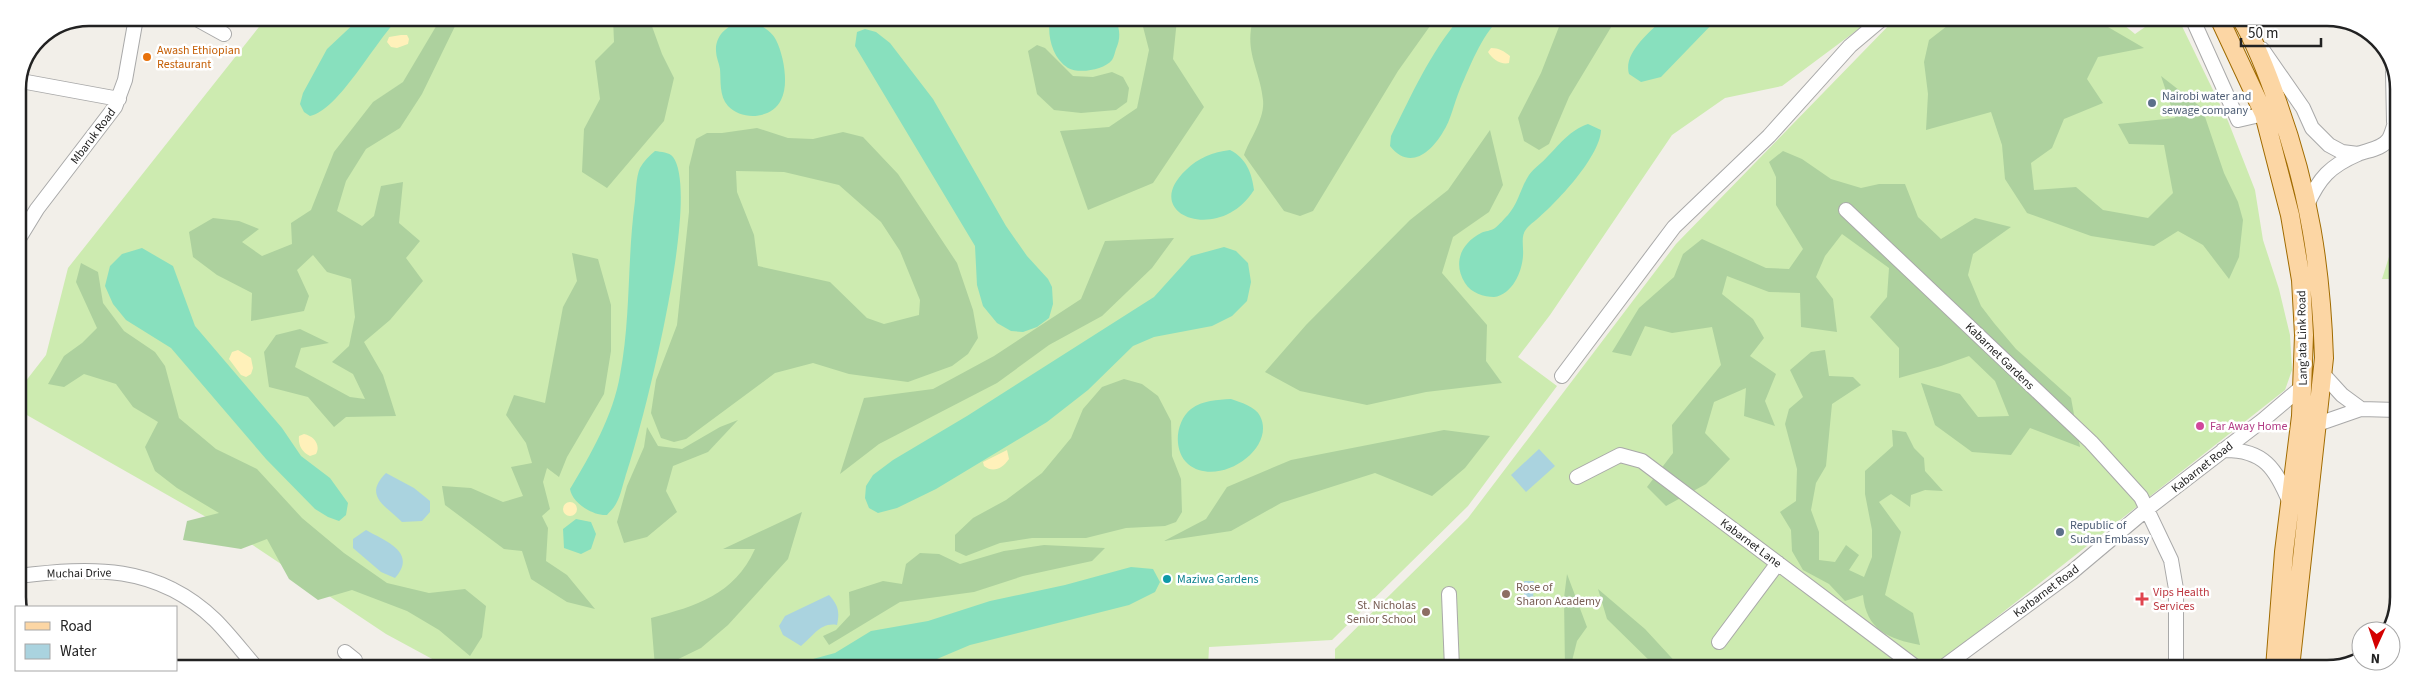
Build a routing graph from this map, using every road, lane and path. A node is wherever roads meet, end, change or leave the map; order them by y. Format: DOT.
graph roads {
  1 [pos="135,26"];
  2 [pos="210,26"];
  3 [pos="1874,26"];
  4 [pos="2196,26"];
  5 [pos="2223,26"];
  6 [pos="2246,27"];
  7 [pos="224,34"];
  8 [pos="27,82"];
  9 [pos="119,99"];
  10 [pos="2264,114"];
  11 [pos="2390,135"];
  12 [pos="2358,154"];
  13 [pos="2308,205"];
  14 [pos="1846,210"];
  15 [pos="26,227"];
  16 [pos="1562,376"];
  17 [pos="2315,382"];
  18 [pos="2361,408"];
  19 [pos="2390,410"];
  20 [pos="2315,425"];
  21 [pos="2223,450"];
  22 [pos="1577,478"];
  23 [pos="2290,504"];
  24 [pos="2147,509"];
  25 [pos="2306,520"];
  26 [pos="1778,564"];
  27 [pos="26,575"];
  28 [pos="1449,594"];
  29 [pos="1719,642"];
  30 [pos="345,652"];
  31 [pos="250,660"];
  32 [pos="354,660"];
  33 [pos="1452,660"];
  34 [pos="1906,660"];
  35 [pos="1953,660"];
  36 [pos="2176,660"];
  37 [pos="2276,660"];
  38 [pos="2291,660"];
  1 -- 9 [label="street, Mbaruk Road"];
  2 -- 7 [label="street"];
  3 -- 16 [label="street"];
  4 -- 10 [label="street"];
  5 -- 10 [label="main road, Lang'ata Link Road"];
  6 -- 12 [label="street"];
  6 -- 13 [label="main road, Lang'ata Link Road"];
  8 -- 9 [label="street"];
  9 -- 15 [label="street, Mbaruk Road"];
  10 -- 17 [label="main road, Lang'ata Link Road"];
  11 -- 12 [label="street"];
  12 -- 13 [label="street"];
  13 -- 17 [label="main road, Lang'ata Link Road"];
  14 -- 24 [label="street, Kabarnet Gardens"];
  17 -- 18 [label="street"];
  17 -- 20 [label="main road, Lang'ata Link Road"];
  17 -- 21 [label="street, Kabarnet Road"];
  17 -- 23 [label="main road, Lang'ata Link Road"];
  18 -- 19 [label="street"];
  18 -- 20 [label="street"];
  20 -- 25 [label="main road, Lang'ata Link Road"];
  21 -- 23 [label="street"];
  21 -- 24 [label="street, Kabarnet Road"];
  22 -- 26 [label="street, Kabarnet Lane"];
  23 -- 25 [label="street"];
  23 -- 37 [label="main road, Lang'ata Link Road"];
  24 -- 35 [label="street, Karbarnet Road"];
  24 -- 36 [label="street, Kabarnet Gardens"];
  25 -- 38 [label="main road, Lang'ata Link Road"];
  26 -- 29 [label="street"];
  26 -- 34 [label="street, Kabarnet Lane"];
  27 -- 31 [label="street, Muchai Drive"];
  28 -- 33 [label="street"];
  30 -- 32 [label="street"];
}
